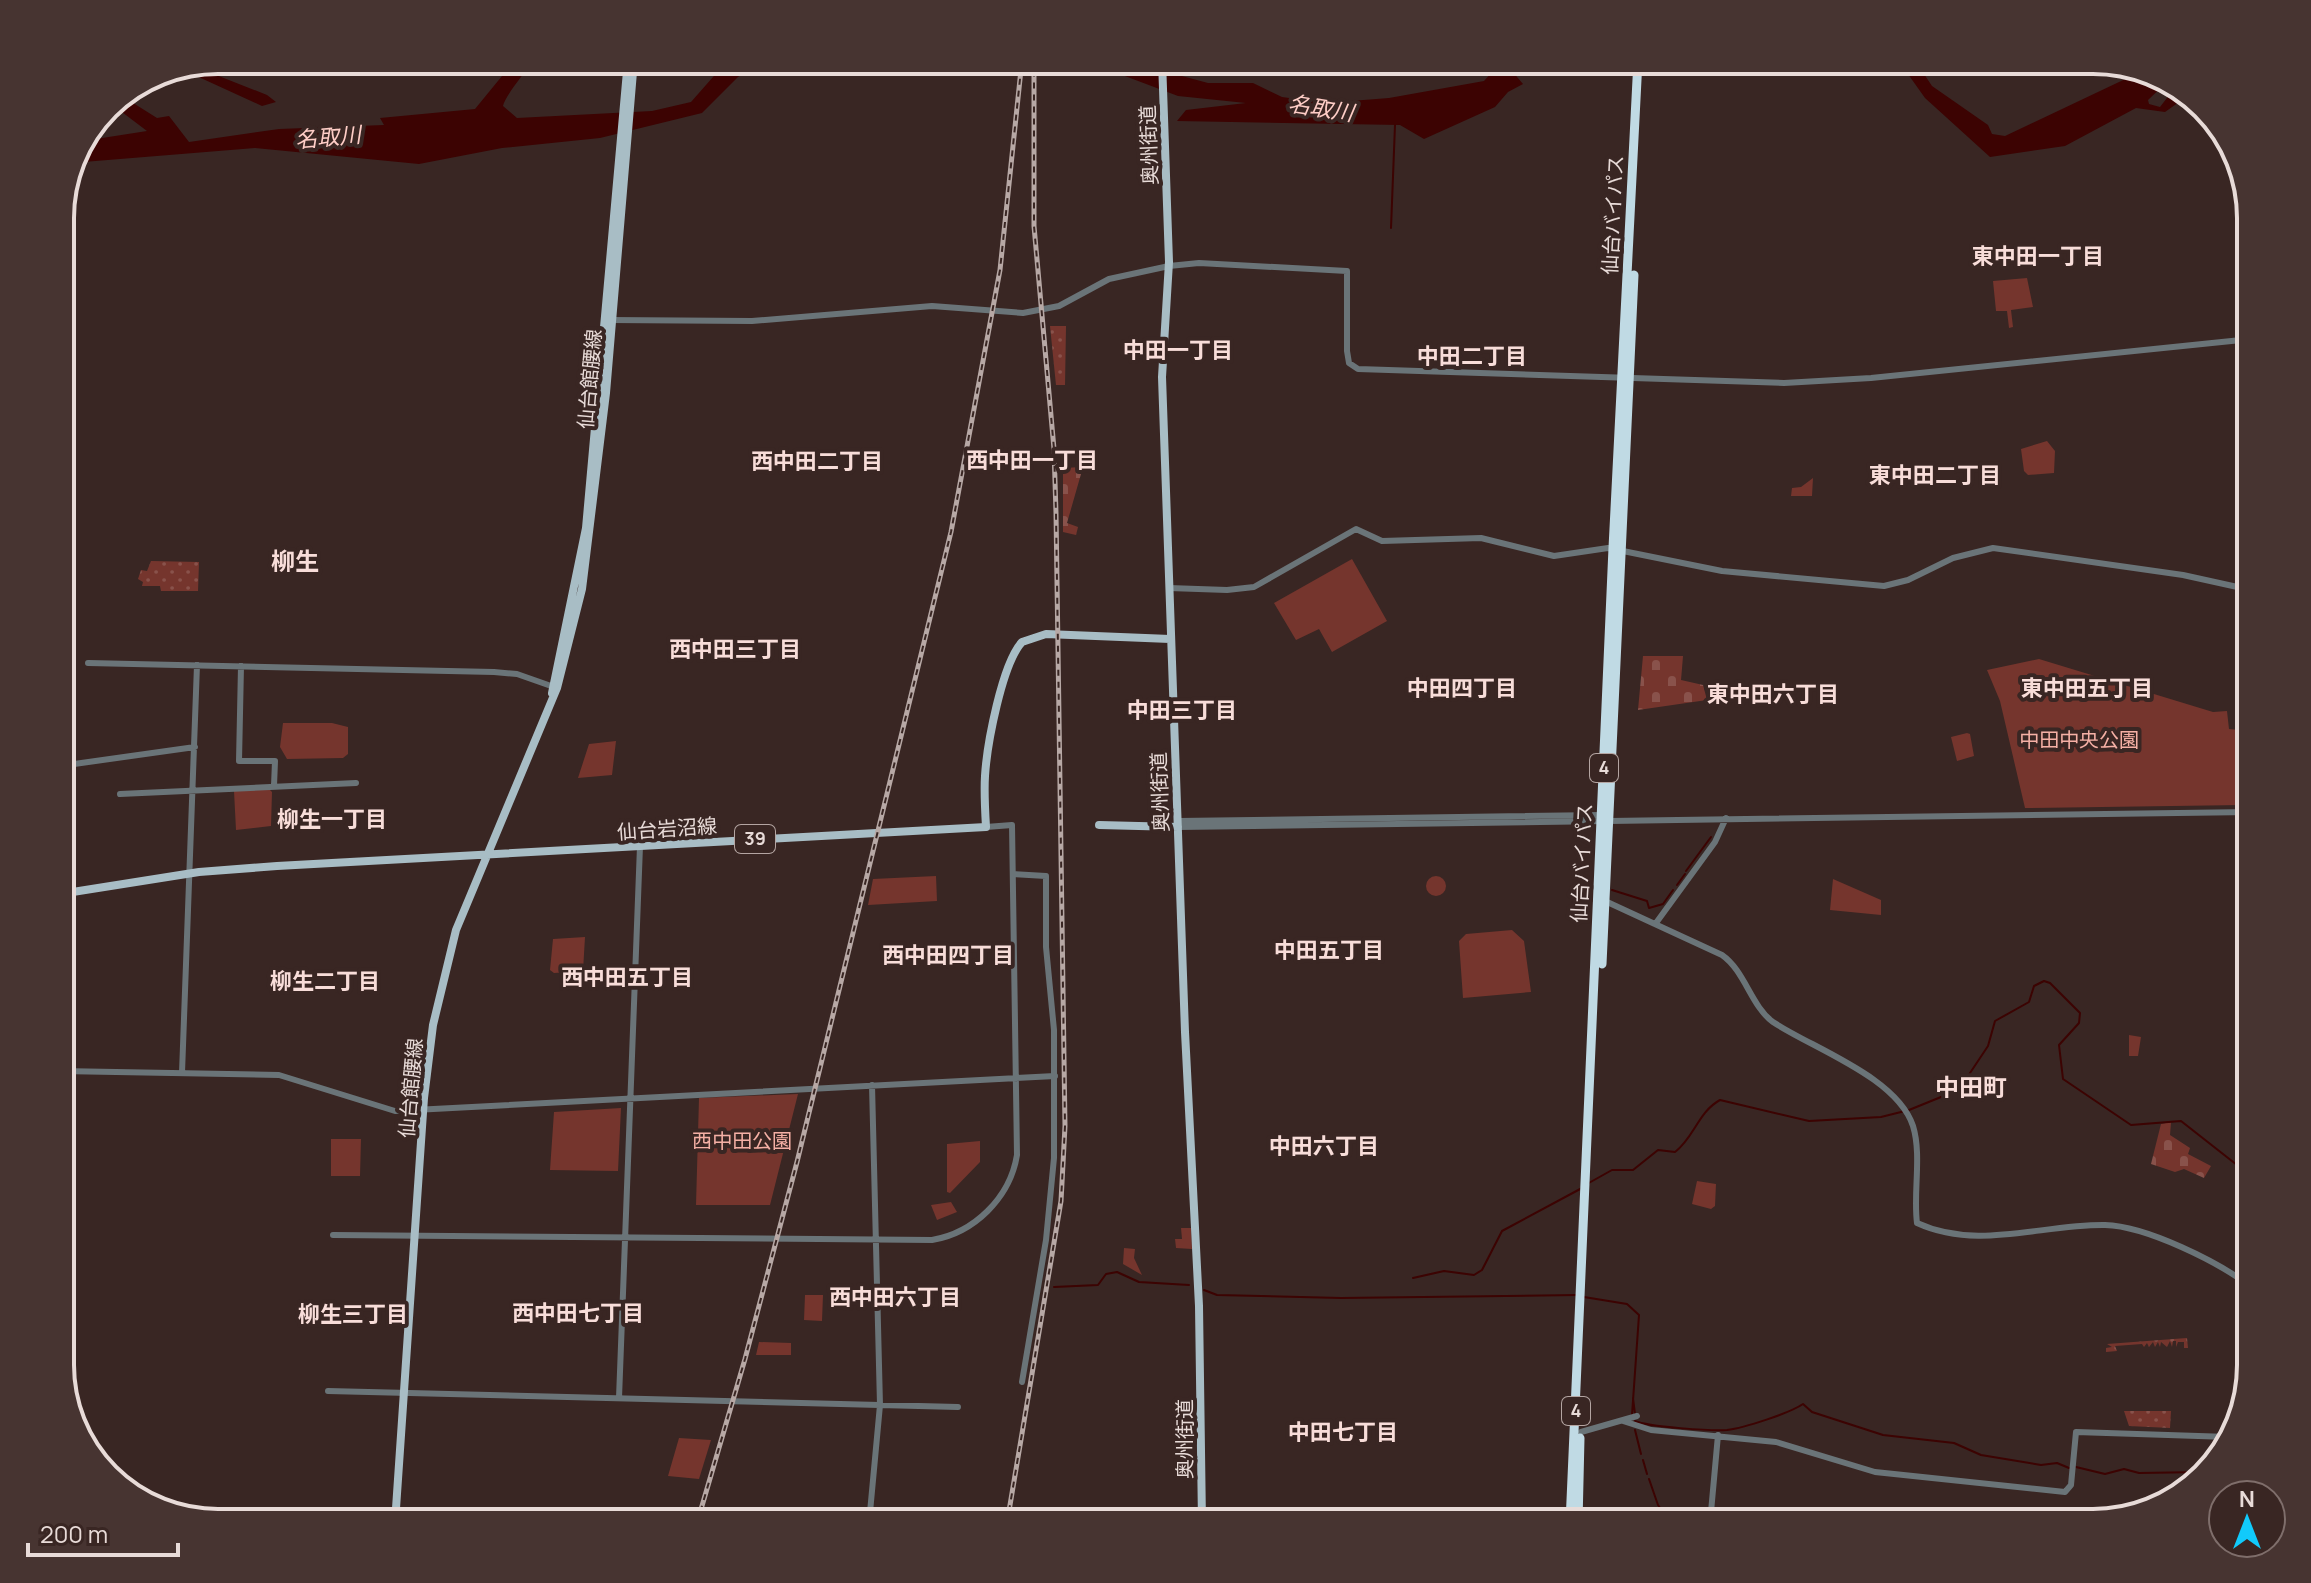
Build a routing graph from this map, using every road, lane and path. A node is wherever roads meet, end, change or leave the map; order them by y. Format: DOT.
graph roads {
  1 [pos="627,74"];
  2 [pos="633,74"];
  3 [pos="1162,74"];
  4 [pos="1640,74"];
  5 [pos="1169,264"];
  6 [pos="609,316"];
  7 [pos="2237,340"];
  8 [pos="1626,380"];
  9 [pos="1617,550"];
  10 [pos="2237,587"];
  11 [pos="1169,588"];
  12 [pos="1170,639"];
  13 [pos="88,663"];
  14 [pos="197,665"];
  15 [pos="241,666"];
  16 [pos="553,689"];
  17 [pos="195,747"];
  18 [pos="74,764"];
  19 [pos="356,783"];
  20 [pos="274,786"];
  21 [pos="194,790"];
  22 [pos="120,794"];
  23 [pos="2237,812"];
  24 [pos="1726,818"];
  25 [pos="1608,819"];
  26 [pos="1175,824"];
  27 [pos="1099,825"];
  28 [pos="986,827"];
  29 [pos="640,846"];
  30 [pos="485,855"];
  31 [pos="191,874"];
  32 [pos="1013,874"];
  33 [pos="74,892"];
  34 [pos="1605,901"];
  35 [pos="1656,923"];
  36 [pos="74,1071"];
  37 [pos="182,1073"];
  38 [pos="1055,1076"];
  39 [pos="1016,1077"];
  40 [pos="872,1085"];
  41 [pos="630,1098"];
  42 [pos="424,1109"];
  43 [pos="1590,1183"];
  44 [pos="333,1235"];
  45 [pos="416,1235"];
  46 [pos="625,1237"];
  47 [pos="876,1239"];
  48 [pos="2237,1279"];
  49 [pos="1584,1296"];
  50 [pos="1022,1382"];
  51 [pos="328,1391"];
  52 [pos="406,1393"];
  53 [pos="619,1398"];
  54 [pos="880,1405"];
  55 [pos="958,1407"];
  56 [pos="1581,1432"];
  57 [pos="1718,1435"];
  58 [pos="2218,1437"];
  59 [pos="399,1509"];
  60 [pos="870,1509"];
  61 [pos="1202,1509"];
  62 [pos="1571,1509"];
  63 [pos="1578,1509"];
  64 [pos="1711,1509"];
  1 -- 6 [label="main road, 仙台館腰線"];
  2 -- 6 [label="main road, 仙台館腰線"];
  3 -- 5 [label="main road, 奥州街道"];
  4 -- 8 [label="highway, 仙台バイパス / 4"];
  5 -- 6 [label="street"];
  5 -- 8 [label="street"];
  5 -- 11 [label="main road, 奥州街道"];
  6 -- 16 [label="main road, 仙台館腰線"];
  7 -- 8 [label="street"];
  8 -- 9 [label="highway, 仙台バイパス / 4"];
  9 -- 10 [label="street"];
  9 -- 11 [label="street"];
  9 -- 25 [label="highway, 仙台バイパス / 4"];
  11 -- 12 [label="main road, 奥州街道"];
  12 -- 26 [label="main road, 奥州街道"];
  12 -- 28 [label="main road"];
  13 -- 14 [label="street"];
  14 -- 15 [label="street"];
  14 -- 17 [label="street"];
  15 -- 16 [label="street"];
  15 -- 20 [label="street"];
  16 -- 30 [label="main road, 仙台館腰線"];
  17 -- 18 [label="street"];
  17 -- 21 [label="street"];
  19 -- 20 [label="street"];
  20 -- 21 [label="street"];
  21 -- 22 [label="street"];
  21 -- 31 [label="street"];
  23 -- 24 [label="street"];
  24 -- 25 [label="street"];
  24 -- 35 [label="street"];
  25 -- 26 [label="street"];
  25 -- 34 [label="highway, 仙台バイパス / 4"];
  25 -- 43 [label="highway, 仙台バイパス / 4"];
  26 -- 27 [label="main road"];
  26 -- 61 [label="main road, 奥州街道"];
  28 -- 29 [label="main road, 仙台岩沼線 / 39"];
  28 -- 32 [label="street"];
  29 -- 30 [label="main road, 仙台岩沼線 / 39"];
  29 -- 41 [label="street"];
  30 -- 31 [label="main road, 仙台岩沼線 / 39"];
  30 -- 42 [label="main road, 仙台館腰線"];
  31 -- 33 [label="main road, 仙台岩沼線 / 39"];
  31 -- 37 [label="street"];
  32 -- 38 [label="street"];
  32 -- 39 [label="street"];
  34 -- 35 [label="street"];
  34 -- 43 [label="highway, 仙台バイパス / 4"];
  35 -- 48 [label="street"];
  36 -- 37 [label="street"];
  37 -- 42 [label="street"];
  38 -- 39 [label="street"];
  38 -- 50 [label="street"];
  39 -- 40 [label="street"];
  39 -- 47 [label="street"];
  40 -- 41 [label="street"];
  40 -- 47 [label="street"];
  41 -- 42 [label="street"];
  41 -- 46 [label="street"];
  42 -- 45 [label="main road, 仙台館腰線"];
  43 -- 49 [label="highway, 仙台バイパス / 4"];
  44 -- 45 [label="street"];
  45 -- 46 [label="street"];
  45 -- 52 [label="main road, 仙台館腰線"];
  46 -- 47 [label="street"];
  46 -- 53 [label="street"];
  47 -- 54 [label="street"];
  49 -- 56 [label="highway, 仙台バイパス / 4"];
  49 -- 62 [label="highway, 仙台バイパス / 4"];
  51 -- 52 [label="street"];
  52 -- 53 [label="street"];
  52 -- 59 [label="main road, 仙台館腰線"];
  53 -- 54 [label="street"];
  54 -- 55 [label="street"];
  54 -- 60 [label="street"];
  56 -- 57 [label="street"];
  56 -- 63 [label="highway, 仙台バイパス / 4"];
  57 -- 58 [label="street"];
  57 -- 64 [label="street"];
}
